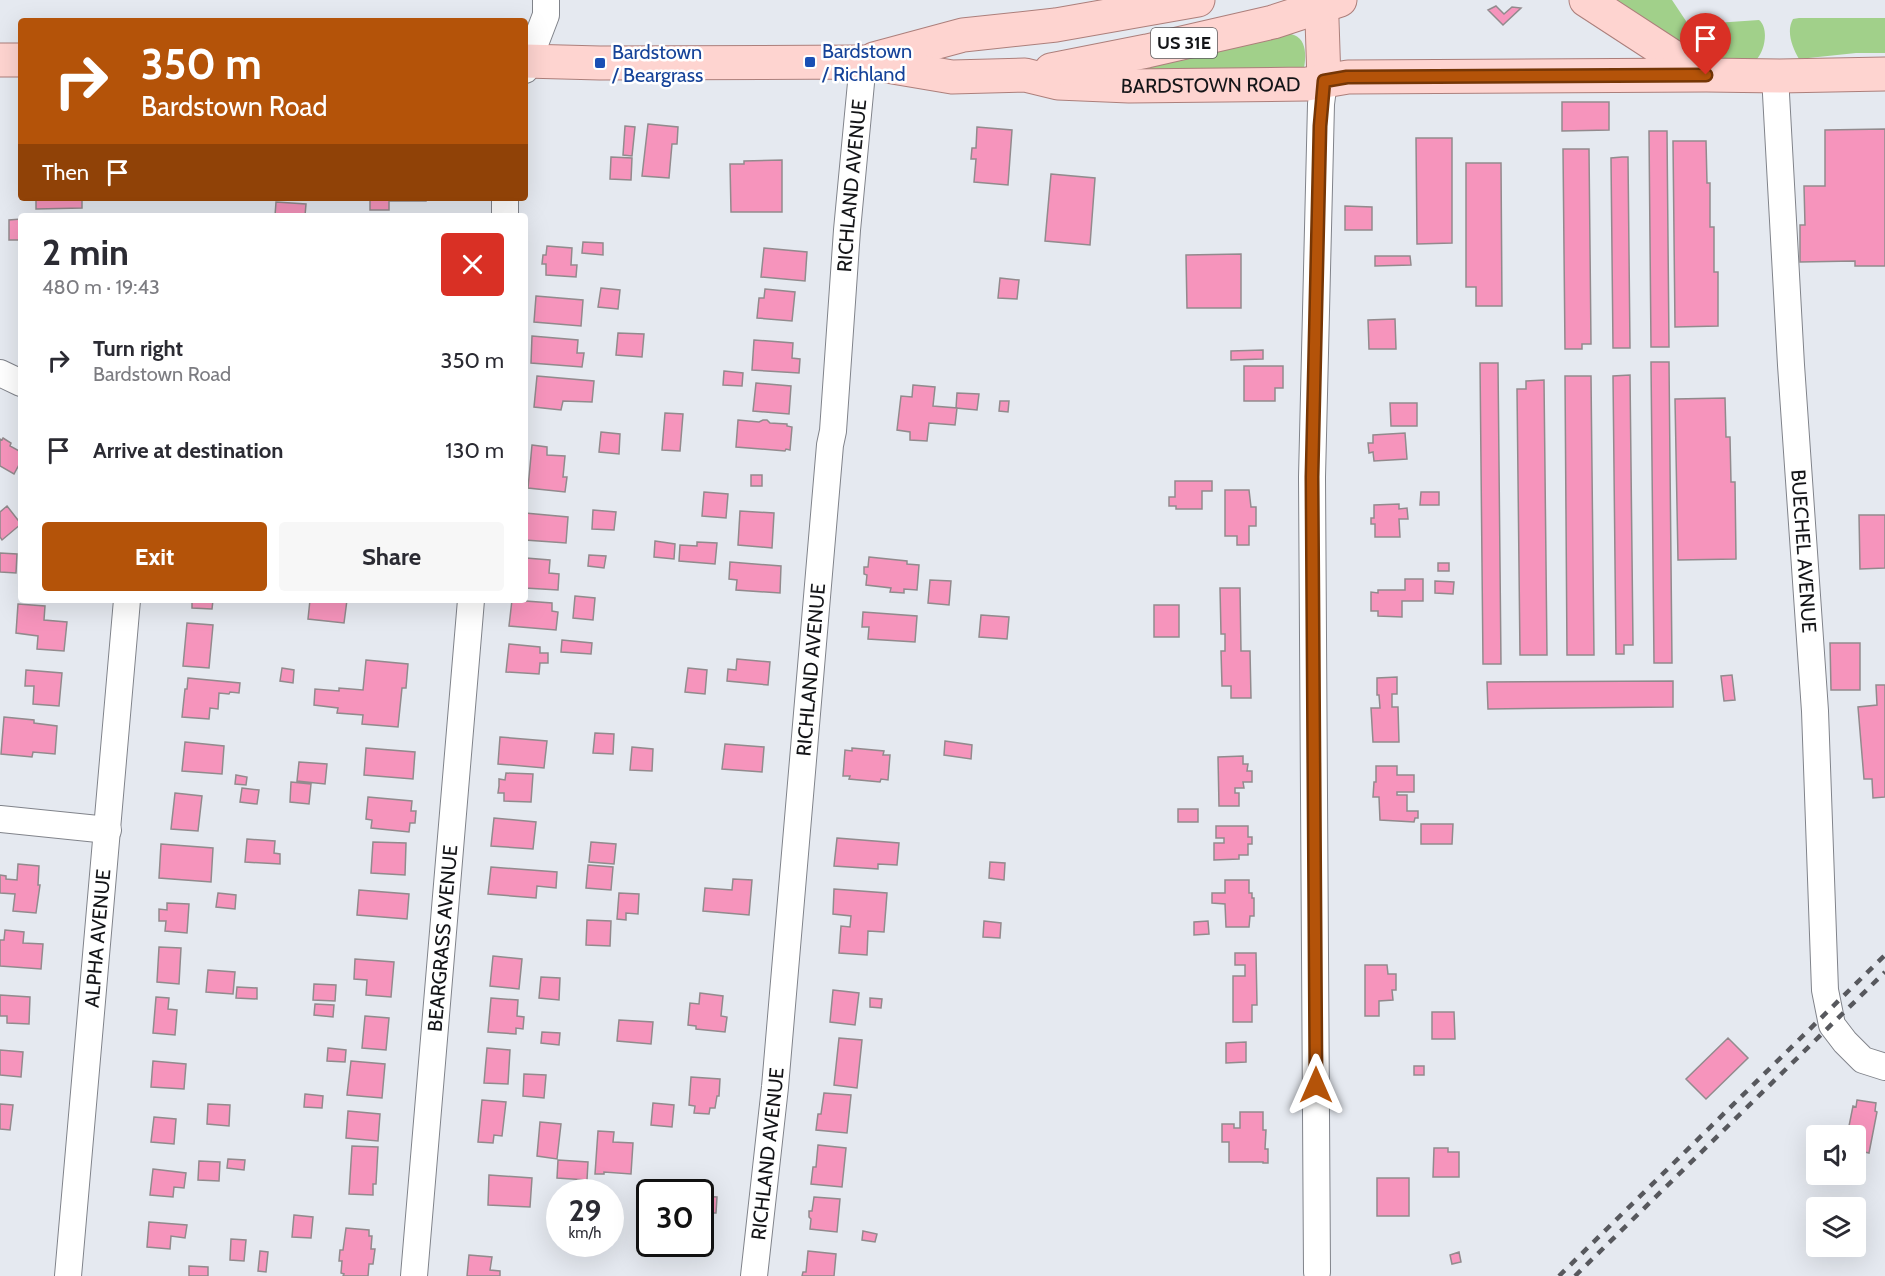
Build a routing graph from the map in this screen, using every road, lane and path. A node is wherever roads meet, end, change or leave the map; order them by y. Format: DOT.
graph roads {
  1 [pos="546,0"];
  2 [pos="1198,0"];
  3 [pos="1586,0"];
  4 [pos="1325,2"];
  5 [pos="963,35"];
  6 [pos="528,59"];
  7 [pos="0,60"];
  8 [pos="18,60"];
  9 [pos="863,62"];
  10 [pos="528,64"];
  11 [pos="1885,74"];
  12 [pos="1025,75"];
  13 [pos="1706,75"];
  14 [pos="968,76"];
  15 [pos="1775,76"];
  16 [pos="1324,81"];
  17 [pos="0,374"];
  18 [pos="18,382"];
  19 [pos="127,603"];
  20 [pos="471,603"];
  21 [pos="0,819"];
  22 [pos="108,830"];
  23 [pos="1885,1067"];
  24 [pos="1317,1272"];
  25 [pos="68,1276"];
  26 [pos="414,1276"];
  27 [pos="754,1276"];
  1 -- 6 [label="street"];
  2 -- 5 [label="main road, BARDSTOWN ROAD / US 31E"];
  3 -- 13 [label="main road, BARDSTOWN ROAD"];
  4 -- 12 [label="main road, US 31E"];
  4 -- 16 [label="main road"];
  5 -- 9 [label="main road, BARDSTOWN ROAD / US 31E"];
  5 -- 14 [label="main road"];
  7 -- 8 [label="main road"];
  9 -- 10 [label="main road, BARDSTOWN ROAD / US 31E"];
  9 -- 14 [label="main road, BARDSTOWN ROAD / US 31E"];
  9 -- 27 [label="street, RICHLAND AVENUE"];
  11 -- 15 [label="main road, BARDSTOWN ROAD"];
  12 -- 14 [label="main road, BARDSTOWN ROAD / US 31E"];
  12 -- 16 [label="main road, BARDSTOWN ROAD"];
  13 -- 15 [label="main road, BARDSTOWN ROAD"];
  13 -- 16 [label="main road, BARDSTOWN ROAD"];
  15 -- 23 [label="street, BUECHEL AVENUE"];
  16 -- 24 [label="street"];
  17 -- 18 [label="street"];
  19 -- 22 [label="street, ALPHA AVENUE"];
  20 -- 26 [label="street, BEARGRASS AVENUE"];
  21 -- 22 [label="street"];
  22 -- 25 [label="street, ALPHA AVENUE"];
}
